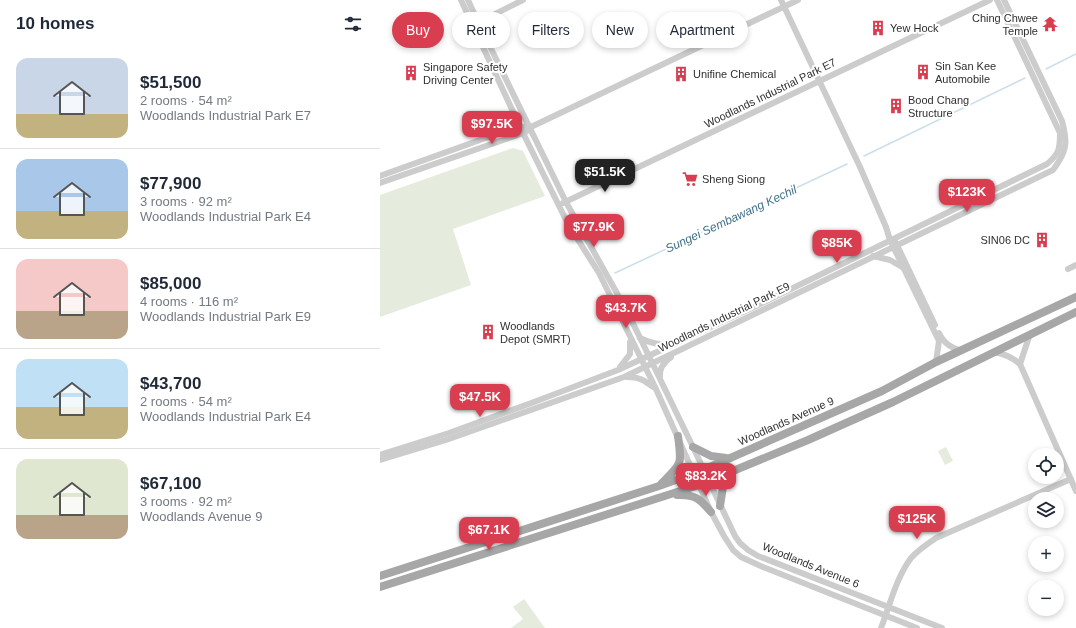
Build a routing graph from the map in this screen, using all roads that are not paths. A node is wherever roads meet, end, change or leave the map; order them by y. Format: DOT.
graph roads {
  1 [pos="461,0"];
  2 [pos="468,0"];
  3 [pos="523,0"];
  4 [pos="781,0"];
  5 [pos="798,0"];
  6 [pos="990,0"];
  7 [pos="997,0"];
  8 [pos="1004,0"];
  9 [pos="784,7"];
  10 [pos="468,12"];
  11 [pos="472,12"];
  12 [pos="499,12"];
  13 [pos="487,48"];
  14 [pos="488,51"];
  15 [pos="503,73"];
  16 [pos="496,76"];
  17 [pos="819,81"];
  18 [pos="520,108"];
  19 [pos="513,112"];
  20 [pos="531,127"];
  21 [pos="522,130"];
  22 [pos="540,149"];
  23 [pos="533,152"];
  24 [pos="1059,158"];
  25 [pos="380,176"];
  26 [pos="556,181"];
  27 [pos="380,184"];
  28 [pos="549,184"];
  29 [pos="563,204"];
  30 [pos="893,242"];
  31 [pos="873,256"];
  32 [pos="1076,264"];
  33 [pos="902,267"];
  34 [pos="1068,268"];
  35 [pos="1076,297"];
  36 [pos="1076,312"];
  37 [pos="1030,334"];
  38 [pos="630,337"];
  39 [pos="640,338"];
  40 [pos="671,345"];
  41 [pos="680,350"];
  42 [pos="962,351"];
  43 [pos="994,352"];
  44 [pos="649,356"];
  45 [pos="641,360"];
  46 [pos="936,362"];
  47 [pos="653,363"];
  48 [pos="1020,364"];
  49 [pos="645,367"];
  50 [pos="618,370"];
  51 [pos="624,377"];
  52 [pos="661,381"];
  53 [pos="656,389"];
  54 [pos="562,395"];
  55 [pos="678,436"];
  56 [pos="693,447"];
  57 [pos="380,455"];
  58 [pos="729,458"];
  59 [pos="380,460"];
  60 [pos="703,470"];
  61 [pos="729,472"];
  62 [pos="694,473"];
  63 [pos="1071,479"];
  64 [pos="708,481"];
  65 [pos="699,485"];
  66 [pos="659,486"];
  67 [pos="1076,491"];
  68 [pos="665,497"];
  69 [pos="720,506"];
  70 [pos="711,512"];
  71 [pos="380,576"];
  72 [pos="380,588"];
  73 [pos="890,606"];
  74 [pos="886,617"];
  75 [pos="881,628"];
  76 [pos="917,628"];
  77 [pos="942,628"];
  1 -- 10 [label="street"];
  2 -- 11 [label="street"];
  3 -- 12 [label="street"];
  4 -- 9 [label="street"];
  5 -- 9 [label="street"];
  6 -- 17 [label="street, Woodlands Industrial Park E7"];
  7 -- 24 [label="street"];
  8 -- 24 [label="street"];
  9 -- 17 [label="street"];
  9 -- 20 [label="street"];
  13 -- 14 [label="street"];
  14 -- 15 [label="street"];
  14 -- 16 [label="street"];
  15 -- 16 [label="street"];
  15 -- 18 [label="street"];
  16 -- 19 [label="street"];
  17 -- 29 [label="street, Woodlands Industrial Park E7"];
  17 -- 30 [label="street"];
  18 -- 19 [label="street"];
  18 -- 20 [label="street"];
  19 -- 21 [label="street"];
  20 -- 21 [label="street"];
  20 -- 22 [label="street"];
  21 -- 23 [label="street"];
  21 -- 25 [label="street"];
  21 -- 27 [label="street"];
  22 -- 23 [label="street"];
  22 -- 26 [label="street"];
  23 -- 28 [label="street"];
  24 -- 30 [label="street, Woodlands Industrial Park E9"];
  26 -- 28 [label="street"];
  26 -- 29 [label="street"];
  28 -- 29 [label="street"];
  29 -- 38 [label="street, Woodlands Avenue 6"];
  29 -- 39 [label="street, Woodlands Avenue 6"];
  30 -- 31 [label="street, Woodlands Industrial Park E9"];
  30 -- 33 [label="street"];
  30 -- 40 [label="street, Woodlands Industrial Park E9"];
  30 -- 42 [label="street"];
  31 -- 33 [label="street"];
  31 -- 41 [label="street, Woodlands Industrial Park E9"];
  32 -- 34 [label="street"];
  33 -- 46 [label="street"];
  35 -- 42 [label="main road, Woodlands Avenue 9"];
  36 -- 37 [label="main road"];
  37 -- 43 [label="main road"];
  37 -- 48 [label="street"];
  38 -- 45 [label="street, Woodlands Avenue 6"];
  38 -- 50 [label="street"];
  39 -- 40 [label="street"];
  39 -- 44 [label="street, Woodlands Avenue 6"];
  40 -- 44 [label="street, Woodlands Industrial Park E9"];
  41 -- 47 [label="street, Woodlands Industrial Park E9"];
  41 -- 52 [label="street"];
  42 -- 46 [label="main road, Woodlands Avenue 9"];
  43 -- 48 [label="street"];
  43 -- 61 [label="main road"];
  44 -- 45 [label="street, Woodlands Industrial Park E9"];
  44 -- 47 [label="street, Woodlands Avenue 6"];
  45 -- 49 [label="street, Woodlands Avenue 6"];
  45 -- 50 [label="street, Woodlands Industrial Park E9"];
  46 -- 58 [label="main road, Woodlands Avenue 9"];
  47 -- 49 [label="street, Woodlands Industrial Park E9"];
  47 -- 52 [label="street, Woodlands Avenue 6"];
  48 -- 63 [label="street"];
  49 -- 51 [label="street, Woodlands Industrial Park E9"];
  49 -- 53 [label="street, Woodlands Avenue 6"];
  50 -- 54 [label="street, Woodlands Industrial Park E9"];
  51 -- 53 [label="street"];
  51 -- 54 [label="street, Woodlands Industrial Park E9"];
  52 -- 56 [label="street, Woodlands Avenue 6"];
  53 -- 55 [label="street, Woodlands Avenue 6"];
  54 -- 57 [label="street, Woodlands Industrial Park E9"];
  54 -- 59 [label="street, Woodlands Industrial Park E9"];
  55 -- 62 [label="street, Woodlands Avenue 6"];
  55 -- 66 [label="main road"];
  56 -- 58 [label="main road"];
  56 -- 60 [label="street, Woodlands Avenue 6"];
  58 -- 60 [label="main road, Woodlands Avenue 9"];
  60 -- 62 [label="main road, Woodlands Avenue 9"];
  60 -- 64 [label="street, Woodlands Avenue 6"];
  61 -- 64 [label="main road"];
  61 -- 69 [label="main road"];
  62 -- 65 [label="street, Woodlands Avenue 6"];
  62 -- 66 [label="main road, Woodlands Avenue 9"];
  63 -- 67 [label="street"];
  63 -- 73 [label="street"];
  64 -- 65 [label="main road"];
  64 -- 69 [label="street, Woodlands Avenue 6"];
  65 -- 68 [label="main road"];
  65 -- 70 [label="street, Woodlands Avenue 6"];
  66 -- 71 [label="main road, Woodlands Avenue 9"];
  68 -- 70 [label="main road"];
  68 -- 72 [label="main road"];
  69 -- 73 [label="street, Woodlands Avenue 6"];
  70 -- 74 [label="street, Woodlands Avenue 6"];
  73 -- 74 [label="street"];
  73 -- 77 [label="street, Woodlands Avenue 6"];
  74 -- 75 [label="street"];
  74 -- 76 [label="street, Woodlands Avenue 6"];
}
